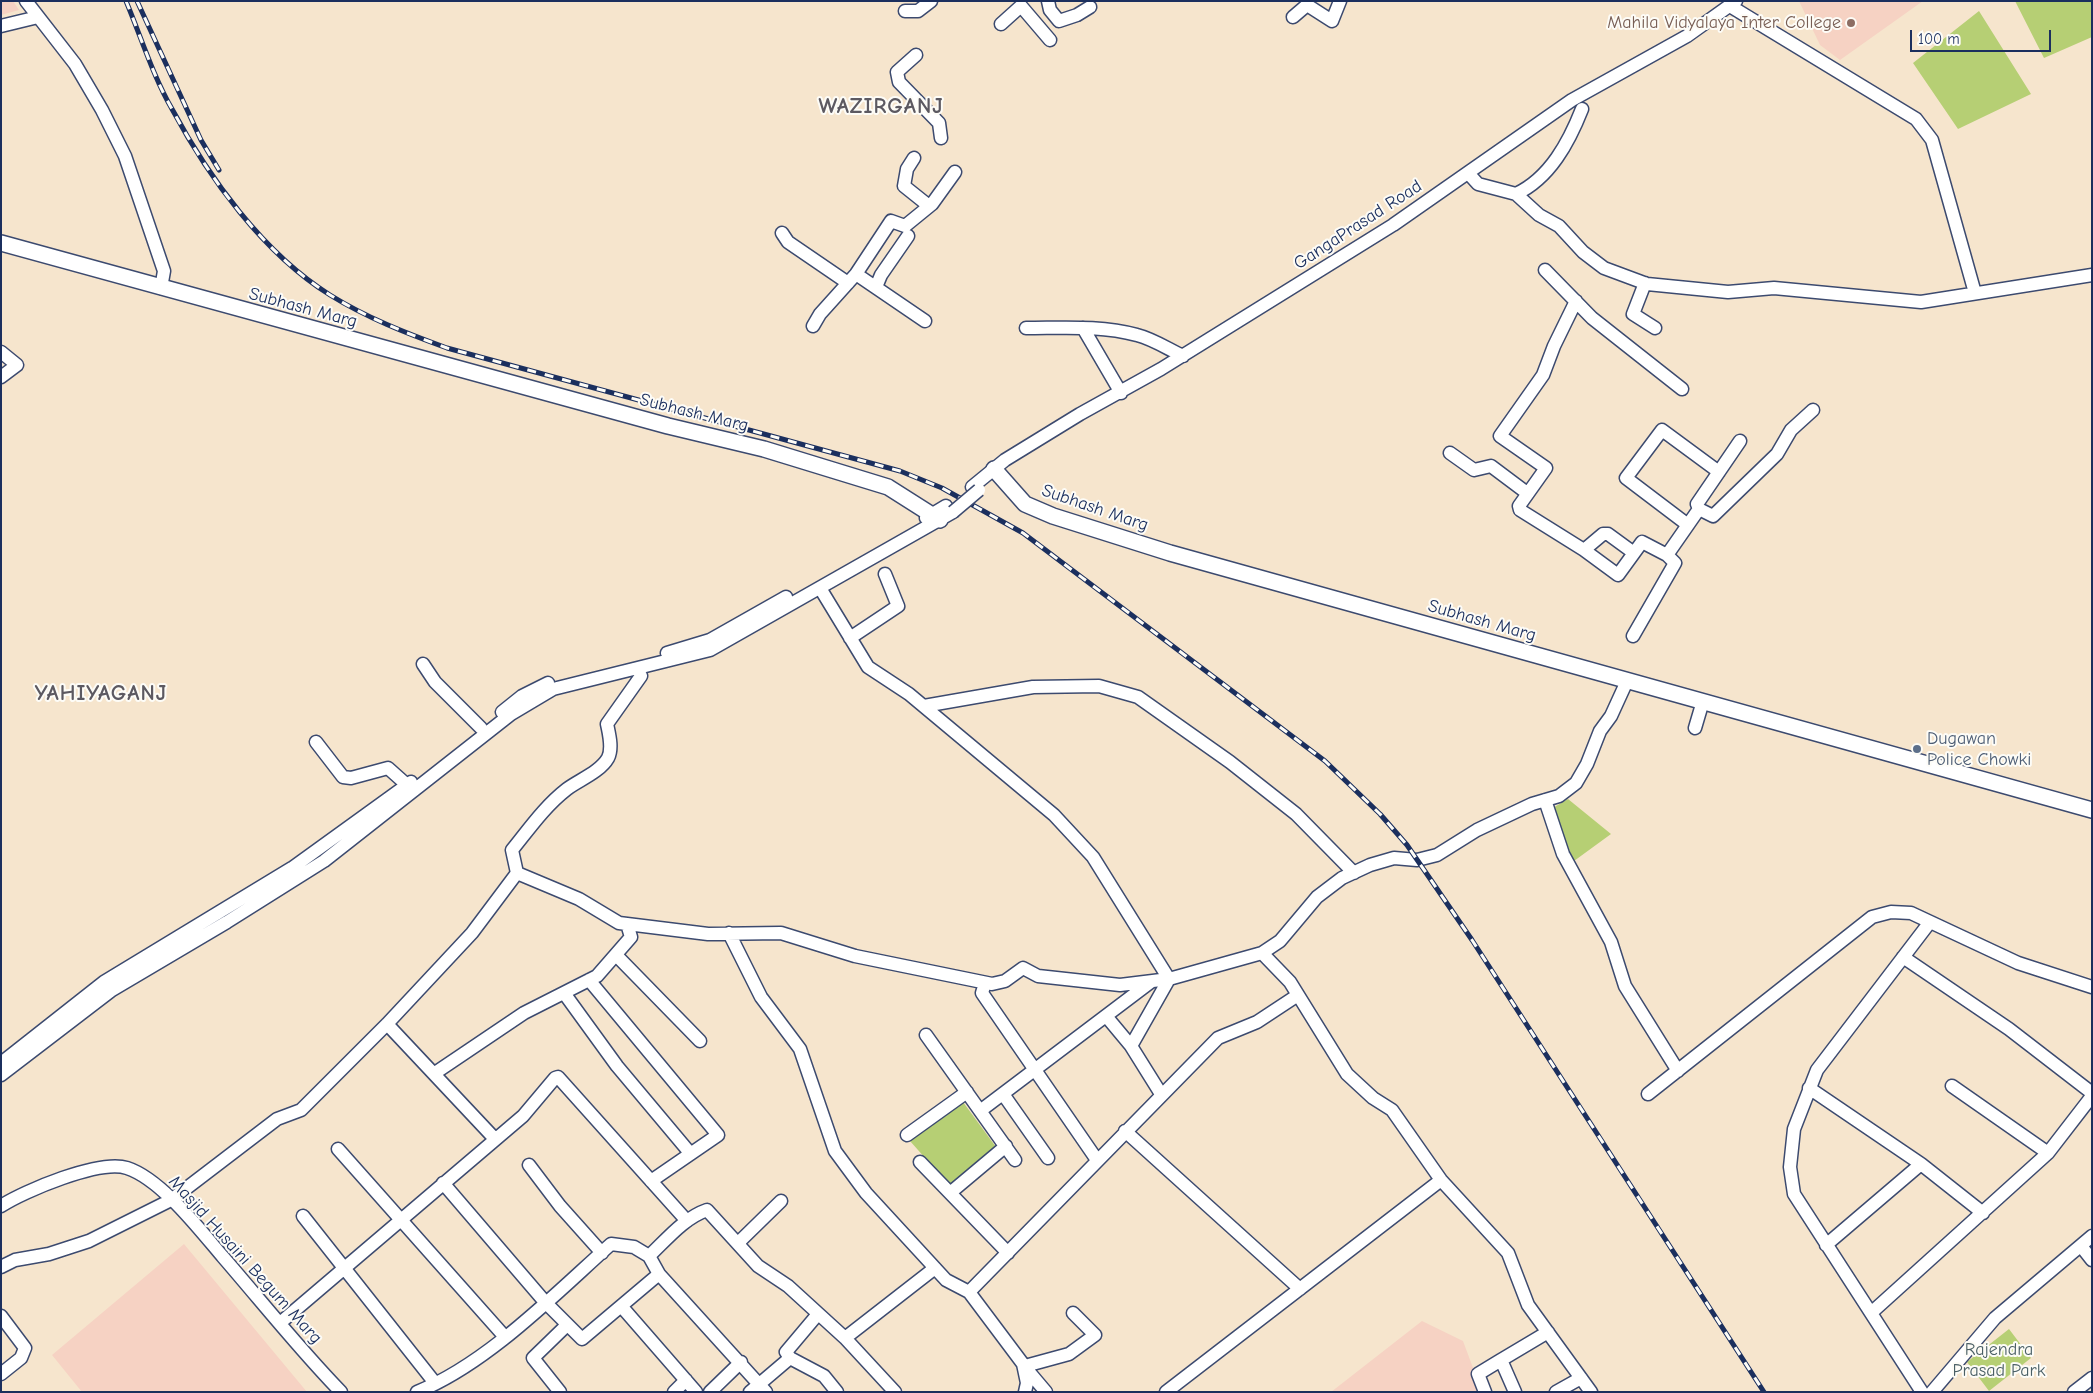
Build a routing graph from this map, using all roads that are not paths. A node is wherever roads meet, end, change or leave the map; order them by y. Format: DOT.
graph roads {
  1 [pos="26,1"];
  2 [pos="931,1"];
  3 [pos="1340,1"];
  4 [pos="1733,3"];
  5 [pos="1049,6"];
  6 [pos="1090,7"];
  7 [pos="905,11"];
  8 [pos="38,17"];
  9 [pos="1293,18"];
  10 [pos="1031,19"];
  11 [pos="1001,24"];
  12 [pos="1,26"];
  13 [pos="1050,40"];
  14 [pos="916,55"];
  15 [pos="1582,109"];
  16 [pos="941,138"];
  17 [pos="914,158"];
  18 [pos="955,172"];
  19 [pos="1468,173"];
  20 [pos="1516,194"];
  21 [pos="929,206"];
  22 [pos="782,233"];
  23 [pos="908,236"];
  24 [pos="1,243"];
  25 [pos="1545,270"];
  26 [pos="852,279"];
  27 [pos="2090,279"];
  28 [pos="1645,283"];
  29 [pos="161,288"];
  30 [pos="876,288"];
  31 [pos="1975,293"];
  32 [pos="1576,301"];
  33 [pos="925,322"];
  34 [pos="813,326"];
  35 [pos="1026,328"];
  36 [pos="1083,328"];
  37 [pos="1655,328"];
  38 [pos="1,352"];
  39 [pos="1183,356"];
  40 [pos="1,377"];
  41 [pos="1682,390"];
  42 [pos="1120,393"];
  43 [pos="1813,410"];
  44 [pos="1740,441"];
  45 [pos="1450,453"];
  46 [pos="996,471"];
  47 [pos="1719,472"];
  48 [pos="1527,493"];
  49 [pos="1699,509"];
  50 [pos="943,513"];
  51 [pos="1688,525"];
  52 [pos="1584,550"];
  53 [pos="1634,554"];
  54 [pos="1667,555"];
  55 [pos="885,574"];
  56 [pos="820,588"];
  57 [pos="1633,636"];
  58 [pos="850,638"];
  59 [pos="423,664"];
  60 [pos="638,668"];
  61 [pos="1627,681"];
  62 [pos="1703,701"];
  63 [pos="924,706"];
  64 [pos="481,728"];
  65 [pos="1695,728"];
  66 [pos="316,742"];
  67 [pos="407,785"];
  68 [pos="1545,800"];
  69 [pos="2092,810"];
  70 [pos="517,873"];
  71 [pos="1354,873"];
  72 [pos="1930,922"];
  73 [pos="627,924"];
  74 [pos="729,933"];
  75 [pos="1262,953"];
  76 [pos="616,955"];
  77 [pos="1903,957"];
  78 [pos="1168,979"];
  79 [pos="589,980"];
  80 [pos="1152,981"];
  81 [pos="985,983"];
  82 [pos="2092,987"];
  83 [pos="564,993"];
  84 [pos="1298,994"];
  85 [pos="1106,1016"];
  86 [pos="388,1024"];
  87 [pos="926,1035"];
  88 [pos="700,1041"];
  89 [pos="1131,1046"];
  90 [pos="1,1063"];
  91 [pos="1035,1070"];
  92 [pos="1678,1071"];
  93 [pos="435,1073"];
  94 [pos="1,1075"];
  95 [pos="1952,1086"];
  96 [pos="1809,1088"];
  97 [pos="967,1092"];
  98 [pos="1003,1094"];
  99 [pos="1161,1094"];
  100 [pos="1648,1094"];
  101 [pos="2092,1094"];
  102 [pos="980,1111"];
  103 [pos="1126,1131"];
  104 [pos="907,1135"];
  105 [pos="495,1139"];
  106 [pos="1006,1146"];
  107 [pos="338,1149"];
  108 [pos="690,1153"];
  109 [pos="2048,1153"];
  110 [pos="1048,1158"];
  111 [pos="1015,1160"];
  112 [pos="1097,1160"];
  113 [pos="920,1162"];
  114 [pos="529,1164"];
  115 [pos="1921,1164"];
  116 [pos="1441,1180"];
  117 [pos="651,1181"];
  118 [pos="443,1183"];
  119 [pos="950,1193"];
  120 [pos="171,1200"];
  121 [pos="781,1201"];
  122 [pos="1,1206"];
  123 [pos="1983,1213"];
  124 [pos="303,1216"];
  125 [pos="401,1220"];
  126 [pos="687,1221"];
  127 [pos="2092,1236"];
  128 [pos="738,1243"];
  129 [pos="1826,1245"];
  130 [pos="2080,1246"];
  131 [pos="602,1253"];
  132 [pos="1008,1253"];
  133 [pos="649,1256"];
  134 [pos="2092,1260"];
  135 [pos="1,1267"];
  136 [pos="344,1268"];
  137 [pos="935,1268"];
  138 [pos="659,1274"];
  139 [pos="1300,1289"];
  140 [pos="969,1292"];
  141 [pos="545,1302"];
  142 [pos="622,1307"];
  143 [pos="1073,1313"];
  144 [pos="1871,1313"];
  145 [pos="818,1314"];
  146 [pos="1,1316"];
  147 [pos="280,1323"];
  148 [pos="567,1325"];
  149 [pos="1548,1332"];
  150 [pos="505,1336"];
  151 [pos="845,1338"];
  152 [pos="790,1358"];
  153 [pos="1501,1360"];
  154 [pos="741,1362"];
  155 [pos="1024,1365"];
  156 [pos="1,1374"];
  157 [pos="1581,1378"];
  158 [pos="2092,1378"];
  159 [pos="686,1380"];
  160 [pos="435,1383"];
  161 [pos="758,1389"];
  162 [pos="342,1392"];
  163 [pos="417,1392"];
  164 [pos="560,1392"];
  165 [pos="674,1392"];
  166 [pos="696,1392"];
  167 [pos="710,1392"];
  168 [pos="837,1392"];
  169 [pos="895,1392"];
  170 [pos="1025,1392"];
  171 [pos="1046,1392"];
  172 [pos="1166,1392"];
  173 [pos="1485,1392"];
  174 [pos="1515,1392"];
  175 [pos="1556,1392"];
  176 [pos="1591,1392"];
  177 [pos="1922,1392"];
  178 [pos="1932,1392"];
  179 [pos="2074,1392"];
  1 -- 8 [label="street"];
  2 -- 7 [label="street"];
  3 -- 9 [label="street"];
  4 -- 19 [label="street, GangaPrasad Road"];
  4 -- 31 [label="street"];
  5 -- 6 [label="street"];
  5 -- 10 [label="street"];
  8 -- 12 [label="street"];
  8 -- 29 [label="street"];
  10 -- 11 [label="street"];
  10 -- 13 [label="street"];
  14 -- 16 [label="street"];
  15 -- 20 [label="street"];
  17 -- 21 [label="street"];
  18 -- 21 [label="street"];
  19 -- 20 [label="street"];
  19 -- 39 [label="street, GangaPrasad Road"];
  20 -- 28 [label="street"];
  21 -- 26 [label="street"];
  22 -- 26 [label="street"];
  23 -- 30 [label="street"];
  24 -- 29 [label="main road, Subhash Marg"];
  25 -- 32 [label="street"];
  26 -- 30 [label="street"];
  26 -- 34 [label="street"];
  27 -- 31 [label="street"];
  28 -- 31 [label="street"];
  28 -- 37 [label="street"];
  29 -- 50 [label="main road, Subhash Marg"];
  30 -- 33 [label="street"];
  32 -- 41 [label="street"];
  32 -- 48 [label="street"];
  35 -- 36 [label="street"];
  36 -- 39 [label="street"];
  36 -- 42 [label="street"];
  38 -- 40 [label="street"];
  39 -- 42 [label="street, GangaPrasad Road"];
  42 -- 46 [label="street, GangaPrasad Road"];
  43 -- 49 [label="street"];
  44 -- 47 [label="street"];
  45 -- 48 [label="street"];
  46 -- 50 [label="street"];
  46 -- 61 [label="main road, Subhash Marg"];
  47 -- 49 [label="street"];
  47 -- 51 [label="street"];
  48 -- 52 [label="street"];
  49 -- 51 [label="street"];
  50 -- 56 [label="street"];
  50 -- 64 [label="street"];
  51 -- 54 [label="street"];
  52 -- 53 [label="street"];
  52 -- 53 [label="street"];
  53 -- 54 [label="street"];
  54 -- 57 [label="street"];
  55 -- 58 [label="street"];
  56 -- 58 [label="street"];
  56 -- 60 [label="street"];
  58 -- 63 [label="street"];
  59 -- 64 [label="street"];
  60 -- 70 [label="street"];
  60 -- 94 [label="street"];
  61 -- 62 [label="main road, Subhash Marg"];
  61 -- 68 [label="street"];
  62 -- 65 [label="street"];
  62 -- 69 [label="main road, Subhash Marg"];
  63 -- 71 [label="street"];
  63 -- 78 [label="street"];
  64 -- 67 [label="street"];
  66 -- 67 [label="street"];
  67 -- 90 [label="street"];
  68 -- 71 [label="street"];
  68 -- 92 [label="street"];
  70 -- 73 [label="street"];
  70 -- 86 [label="street"];
  71 -- 75 [label="street"];
  72 -- 77 [label="street"];
  72 -- 82 [label="street"];
  72 -- 92 [label="street"];
  73 -- 74 [label="street"];
  73 -- 76 [label="street"];
  74 -- 81 [label="street"];
  74 -- 137 [label="street"];
  75 -- 78 [label="street"];
  75 -- 84 [label="street"];
  76 -- 79 [label="street"];
  76 -- 88 [label="street"];
  77 -- 96 [label="street"];
  77 -- 101 [label="street"];
  78 -- 80 [label="street"];
  78 -- 89 [label="street"];
  79 -- 83 [label="street"];
  79 -- 108 [label="street"];
  80 -- 81 [label="street"];
  80 -- 85 [label="street"];
  81 -- 91 [label="street"];
  83 -- 93 [label="street"];
  83 -- 108 [label="street"];
  84 -- 99 [label="street"];
  84 -- 116 [label="street"];
  85 -- 89 [label="street"];
  85 -- 91 [label="street"];
  86 -- 93 [label="street"];
  86 -- 120 [label="street"];
  87 -- 97 [label="street"];
  89 -- 99 [label="street"];
  91 -- 98 [label="street"];
  91 -- 112 [label="street"];
  92 -- 100 [label="street"];
  93 -- 105 [label="street"];
  95 -- 109 [label="street"];
  96 -- 115 [label="street"];
  96 -- 129 [label="street"];
  97 -- 102 [label="street"];
  97 -- 104 [label="street"];
  98 -- 102 [label="street"];
  98 -- 110 [label="street"];
  99 -- 103 [label="street"];
  101 -- 109 [label="street"];
  102 -- 106 [label="street"];
  103 -- 112 [label="street"];
  103 -- 139 [label="street"];
  105 -- 117 [label="street"];
  105 -- 118 [label="street"];
  106 -- 111 [label="street"];
  106 -- 119 [label="street"];
  107 -- 125 [label="street"];
  108 -- 117 [label="street"];
  109 -- 123 [label="street"];
  112 -- 132 [label="street"];
  113 -- 119 [label="street"];
  114 -- 131 [label="street"];
  115 -- 123 [label="street"];
  115 -- 129 [label="street"];
  116 -- 139 [label="street"];
  116 -- 149 [label="street"];
  117 -- 126 [label="street"];
  118 -- 125 [label="street"];
  118 -- 141 [label="street"];
  119 -- 132 [label="street"];
  120 -- 122 [label="street, Masjid Husaini Begum Marg"];
  120 -- 135 [label="street"];
  120 -- 147 [label="street, Masjid Husaini Begum Marg"];
  121 -- 128 [label="street"];
  123 -- 144 [label="street"];
  124 -- 136 [label="street"];
  125 -- 136 [label="street"];
  125 -- 150 [label="street"];
  126 -- 128 [label="street"];
  126 -- 133 [label="street"];
  127 -- 130 [label="street"];
  128 -- 145 [label="street"];
  129 -- 144 [label="street"];
  130 -- 134 [label="street"];
  130 -- 178 [label="street"];
  131 -- 133 [label="street"];
  131 -- 141 [label="street"];
  132 -- 140 [label="street"];
  133 -- 138 [label="street"];
  136 -- 147 [label="street"];
  136 -- 160 [label="street"];
  137 -- 140 [label="street"];
  137 -- 151 [label="street"];
  138 -- 142 [label="street"];
  138 -- 154 [label="street"];
  139 -- 172 [label="street"];
  140 -- 155 [label="street"];
  141 -- 148 [label="street"];
  141 -- 150 [label="street"];
  142 -- 148 [label="street"];
  142 -- 159 [label="street"];
  143 -- 155 [label="street"];
  144 -- 177 [label="street"];
  145 -- 151 [label="street"];
  145 -- 152 [label="street"];
  146 -- 156 [label="street"];
  147 -- 162 [label="street, Masjid Husaini Begum Marg"];
  148 -- 164 [label="street"];
  149 -- 153 [label="street"];
  149 -- 157 [label="street"];
  150 -- 160 [label="street"];
  151 -- 169 [label="street"];
  152 -- 161 [label="street"];
  152 -- 168 [label="street"];
  153 -- 173 [label="street"];
  153 -- 174 [label="street"];
  154 -- 161 [label="street"];
  154 -- 167 [label="street"];
  155 -- 170 [label="street"];
  155 -- 171 [label="street"];
  157 -- 175 [label="street"];
  157 -- 176 [label="street"];
  158 -- 179 [label="street"];
  159 -- 165 [label="street"];
  159 -- 166 [label="street"];
  160 -- 163 [label="street"];
}
